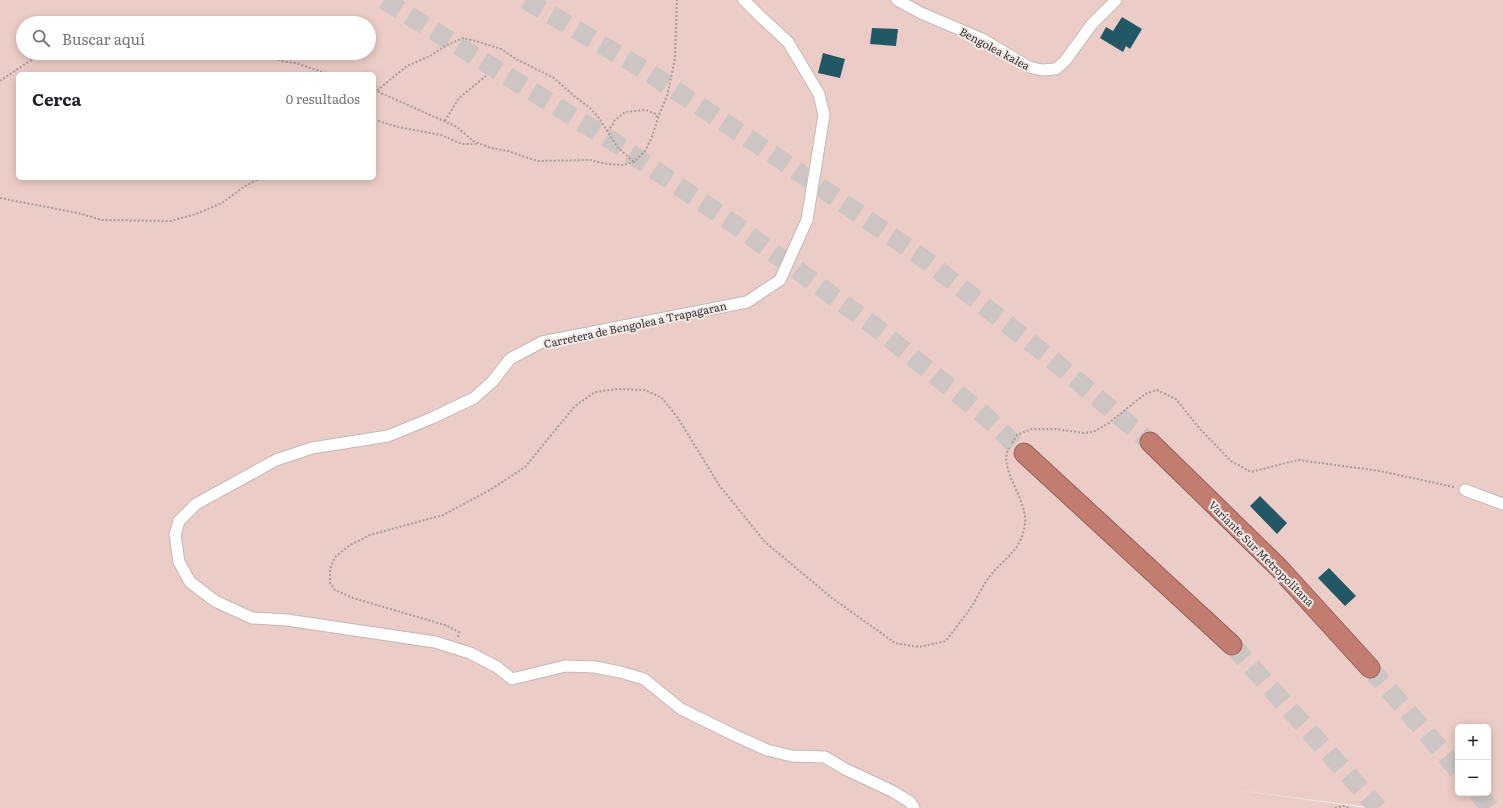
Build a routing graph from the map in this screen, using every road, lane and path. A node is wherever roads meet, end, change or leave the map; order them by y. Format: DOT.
graph roads {
  1 [pos="677,0"];
  2 [pos="744,0"];
  3 [pos="897,0"];
  4 [pos="1116,0"];
  5 [pos="31,60"];
  6 [pos="279,60"];
  7 [pos="322,72"];
  8 [pos="486,76"];
  9 [pos="0,81"];
  10 [pos="376,90"];
  11 [pos="376,91"];
  12 [pos="658,118"];
  13 [pos="376,121"];
  14 [pos="445,121"];
  15 [pos="607,131"];
  16 [pos="478,144"];
  17 [pos="634,162"];
  18 [pos="256,180"];
  19 [pos="0,198"];
  20 [pos="1150,442"];
  21 [pos="1024,453"];
  22 [pos="1465,490"];
  23 [pos="1503,504"];
  24 [pos="1232,645"];
  25 [pos="456,648"];
  26 [pos="1370,668"];
  27 [pos="914,808"];
  28 [pos="1335,808"];
  29 [pos="1351,808"];
  1 -- 12 [label="path"];
  2 -- 25 [label="street, Carretera de Bengolea a Trapagaran"];
  3 -- 4 [label="street, Bengolea kalea"];
  5 -- 9 [label="path"];
  6 -- 7 [label="path"];
  8 -- 14 [label="path"];
  10 -- 15 [label="path"];
  11 -- 14 [label="path"];
  12 -- 15 [label="path"];
  12 -- 17 [label="path"];
  13 -- 16 [label="path"];
  14 -- 16 [label="path"];
  15 -- 17 [label="path"];
  16 -- 17 [label="path"];
  18 -- 19 [label="path"];
  20 -- 26 [label="highway, Variante Sur Metropolitana"];
  21 -- 24 [label="highway"];
  22 -- 23 [label="street"];
  22 -- 25 [label="path"];
  25 -- 27 [label="street, Carretera de Bengolea a Trapagaran"];
  28 -- 29 [label="path"];
}
